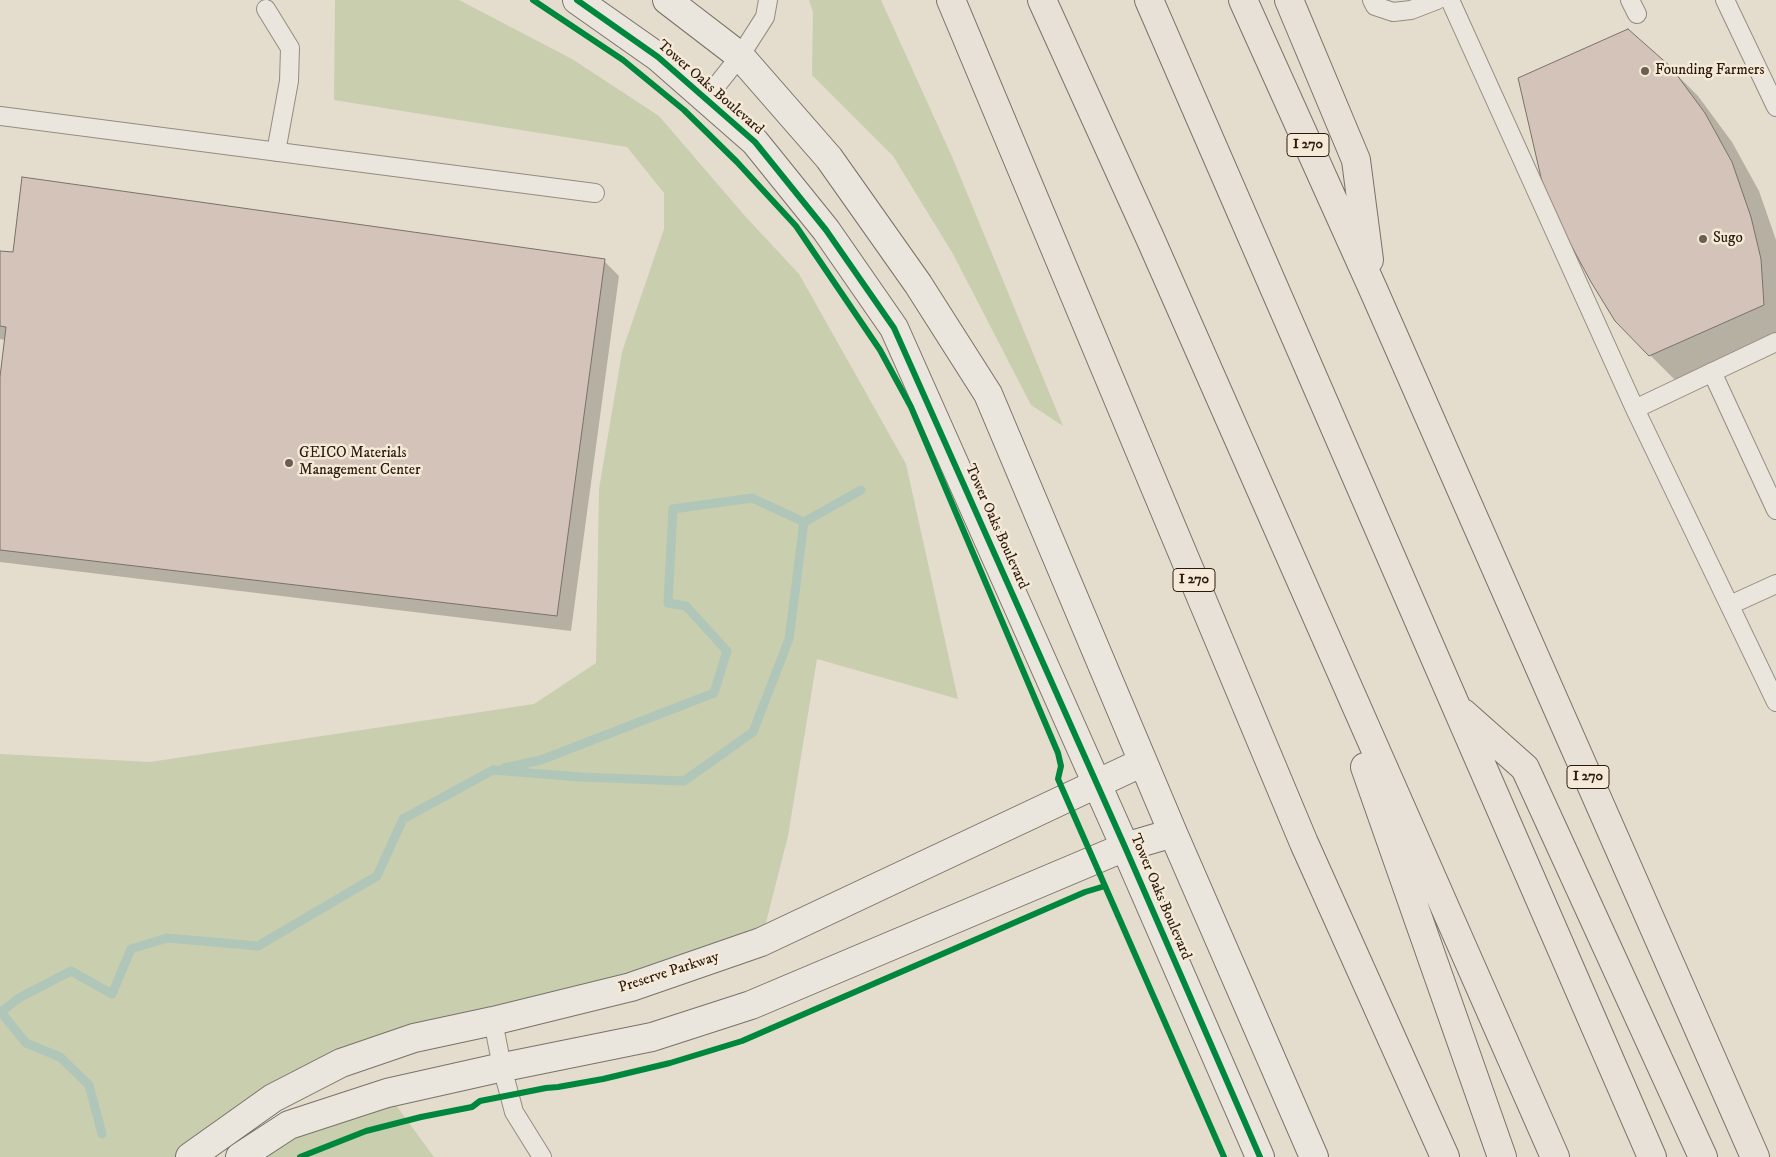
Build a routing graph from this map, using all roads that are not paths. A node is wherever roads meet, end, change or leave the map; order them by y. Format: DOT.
graph roads {
  1 [pos="577,0"];
  2 [pos="666,0"];
  3 [pos="768,0"];
  4 [pos="944,0"];
  5 [pos="951,0"];
  6 [pos="1042,0"];
  7 [pos="1149,0"];
  8 [pos="1243,0"];
  9 [pos="1289,0"];
  10 [pos="1372,0"];
  11 [pos="1436,0"];
  12 [pos="1450,0"];
  13 [pos="1725,0"];
  14 [pos="266,9"];
  15 [pos="740,56"];
  16 [pos="979,67"];
  17 [pos="1774,97"];
  18 [pos="706,99"];
  19 [pos="0,116"];
  20 [pos="276,152"];
  21 [pos="595,193"];
  22 [pos="1373,289"];
  23 [pos="1776,342"];
  24 [pos="1712,372"];
  25 [pos="1635,409"];
  26 [pos="1776,510"];
  27 [pos="1294,565"];
  28 [pos="1776,584"];
  29 [pos="1730,605"];
  30 [pos="1776,702"];
  31 [pos="1456,707"];
  32 [pos="1143,762"];
  33 [pos="1097,784"];
  34 [pos="1173,833"];
  35 [pos="1125,848"];
  36 [pos="493,1021"];
  37 [pos="502,1067"];
  38 [pos="190,1157"];
  39 [pos="240,1157"];
  40 [pos="542,1157"];
  41 [pos="1260,1157"];
  42 [pos="1314,1157"];
  43 [pos="1445,1157"];
  44 [pos="1502,1157"];
  45 [pos="1555,1157"];
  46 [pos="1652,1157"];
  47 [pos="1702,1157"];
  48 [pos="1755,1157"];
  1 -- 18 [label="street, Tower Oaks Boulevard"];
  2 -- 15 [label="street"];
  3 -- 15 [label="lane"];
  4 -- 16 [label="highway"];
  5 -- 16 [label="highway, I 270"];
  6 -- 27 [label="highway"];
  7 -- 31 [label="highway"];
  8 -- 22 [label="highway, I 270"];
  9 -- 22 [label="highway"];
  10 -- 11 [label="lane"];
  12 -- 25 [label="lane"];
  13 -- 17 [label="lane"];
  14 -- 20 [label="lane"];
  15 -- 18 [label="lane"];
  15 -- 32 [label="street"];
  16 -- 43 [label="highway, I 270"];
  18 -- 33 [label="street, Tower Oaks Boulevard"];
  19 -- 20 [label="lane"];
  20 -- 21 [label="lane"];
  22 -- 48 [label="highway, I 270"];
  23 -- 24 [label="lane"];
  24 -- 25 [label="lane"];
  24 -- 26 [label="lane"];
  25 -- 29 [label="lane"];
  27 -- 44 [label="highway"];
  27 -- 45 [label="highway"];
  28 -- 29 [label="lane"];
  29 -- 30 [label="lane"];
  31 -- 46 [label="highway"];
  31 -- 47 [label="highway"];
  32 -- 33 [label="street, Preserve Parkway"];
  32 -- 34 [label="street"];
  33 -- 35 [label="street, Tower Oaks Boulevard"];
  33 -- 36 [label="street, Preserve Parkway"];
  34 -- 35 [label="street"];
  34 -- 42 [label="street"];
  35 -- 37 [label="street"];
  35 -- 41 [label="street, Tower Oaks Boulevard"];
  36 -- 37 [label="lane"];
  36 -- 38 [label="street, Preserve Parkway"];
  37 -- 39 [label="street"];
  37 -- 40 [label="lane"];
}
